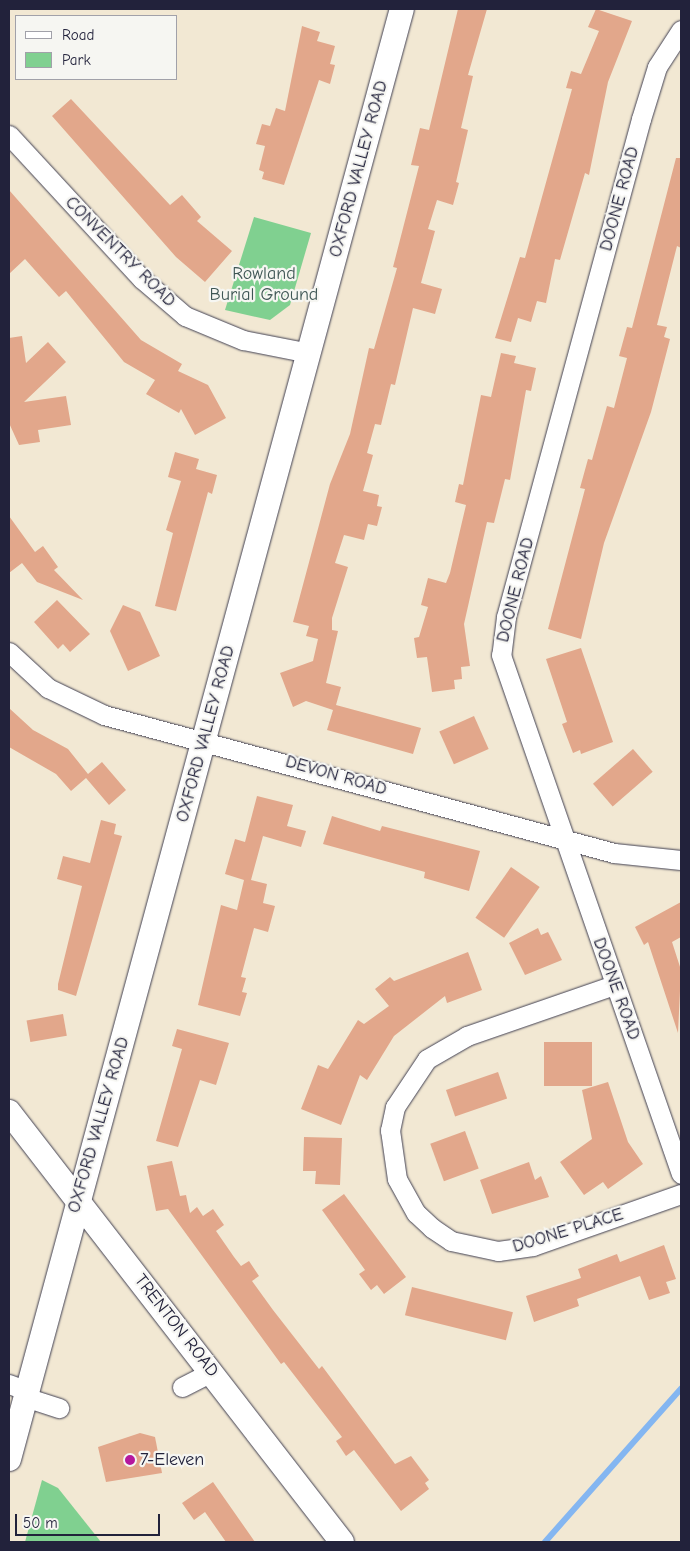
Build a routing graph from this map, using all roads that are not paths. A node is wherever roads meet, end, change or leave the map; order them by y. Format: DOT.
graph roads {
  1 [pos="402,9"];
  2 [pos="681,30"];
  3 [pos="9,135"];
  4 [pos="309,353"];
  5 [pos="9,652"];
  6 [pos="204,740"];
  7 [pos="562,838"];
  8 [pos="681,860"];
  9 [pos="614,985"];
  10 [pos="9,1112"];
  11 [pos="681,1174"];
  12 [pos="681,1194"];
  13 [pos="78,1200"];
  14 [pos="211,1372"];
  15 [pos="182,1387"];
  16 [pos="20,1391"];
  17 [pos="59,1408"];
  18 [pos="9,1459"];
  19 [pos="342,1542"];
  1 -- 4 [label="main road, OXFORD VALLEY ROAD"];
  2 -- 7 [label="street, DOONE ROAD"];
  3 -- 4 [label="street, CONVENTRY ROAD"];
  4 -- 6 [label="main road, OXFORD VALLEY ROAD"];
  5 -- 6 [label="street, DEVON ROAD"];
  6 -- 7 [label="street, DEVON ROAD"];
  6 -- 13 [label="main road, OXFORD VALLEY ROAD"];
  7 -- 8 [label="street, DEVON ROAD"];
  7 -- 9 [label="street, DOONE ROAD"];
  9 -- 11 [label="street, DOONE ROAD"];
  9 -- 12 [label="street, DOONE PLACE"];
  10 -- 13 [label="main road, TRENTON ROAD"];
  13 -- 14 [label="main road, TRENTON ROAD"];
  13 -- 16 [label="main road, OXFORD VALLEY ROAD"];
  14 -- 15 [label="street"];
  14 -- 19 [label="main road, TRENTON ROAD"];
  16 -- 17 [label="street"];
  16 -- 18 [label="main road, OXFORD VALLEY ROAD"];
}
